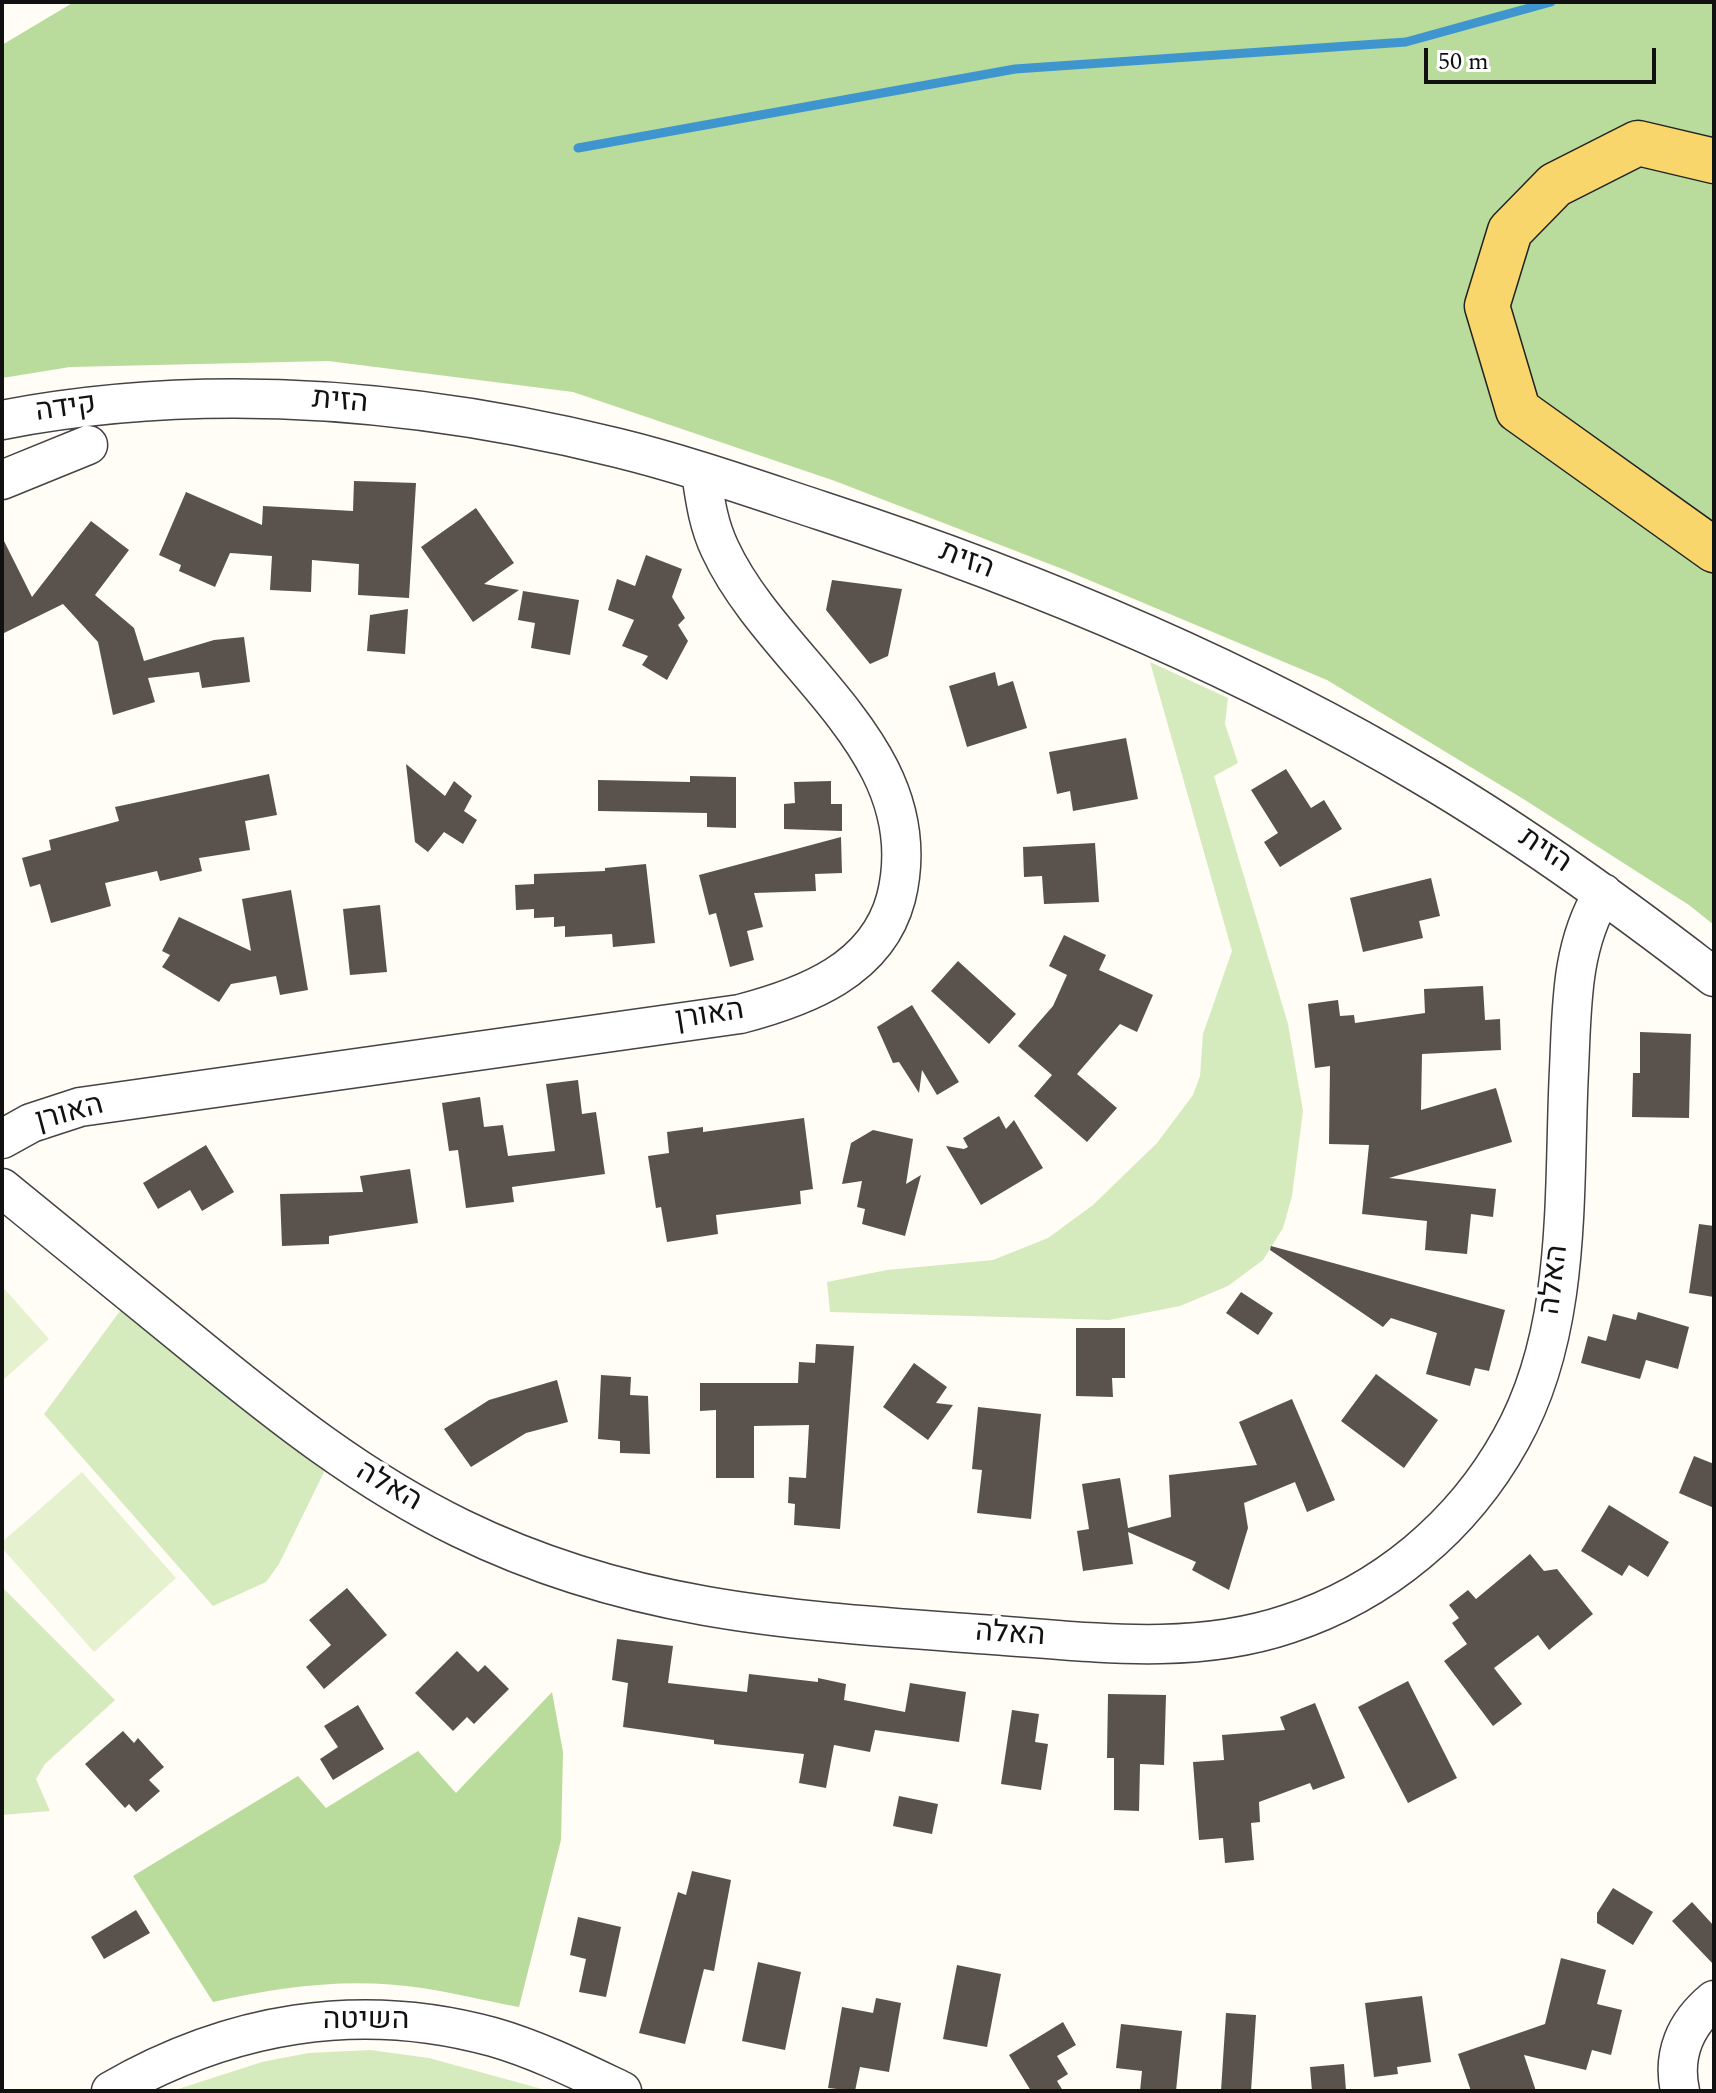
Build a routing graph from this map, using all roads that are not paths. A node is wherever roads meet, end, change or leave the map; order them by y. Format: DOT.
graph roads {
  1 [pos="1714,161"];
  2 [pos="130,402"];
  3 [pos="2,420"];
  4 [pos="88,445"];
  5 [pos="701,473"];
  6 [pos="2,480"];
  7 [pos="1714,550"];
  8 [pos="1603,893"];
  9 [pos="1714,977"];
  10 [pos="2,1139"];
  11 [pos="2,1188"];
  12 [pos="1714,2000"];
  13 [pos="619,2090"];
  14 [pos="111,2091"];
  15 [pos="1680,2091"];
  1 -- 7 [label="main road"];
  2 -- 3 [label="street, קידה"];
  2 -- 5 [label="street, הזית"];
  4 -- 6 [label="street"];
  5 -- 8 [label="street, הזית"];
  5 -- 10 [label="street, האורן"];
  8 -- 9 [label="street, הזית"];
  8 -- 11 [label="street, האלה"];
  12 -- 15 [label="street"];
  13 -- 14 [label="street, השיטה"];
}
